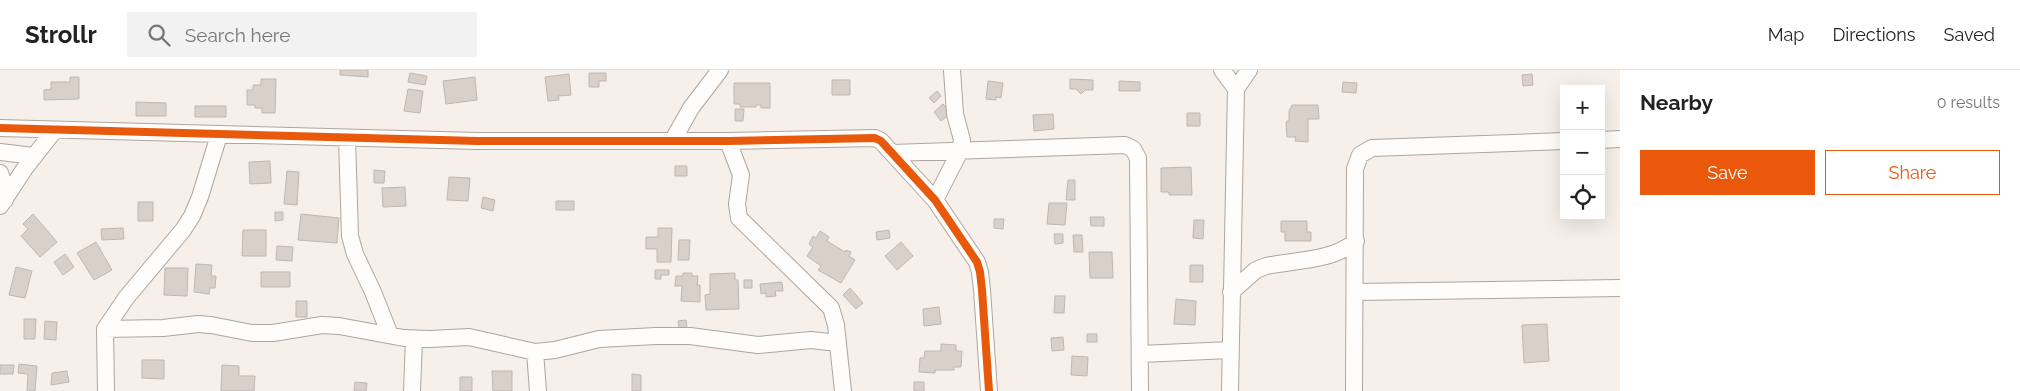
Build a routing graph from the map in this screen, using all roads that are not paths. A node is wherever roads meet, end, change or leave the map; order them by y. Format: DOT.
graph roads {
  1 [pos="720,70"];
  2 [pos="952,70"];
  3 [pos="1222,70"];
  4 [pos="1249,70"];
  5 [pos="1236,89"];
  6 [pos="0,128"];
  7 [pos="54,131"];
  8 [pos="219,134"];
  9 [pos="347,138"];
  10 [pos="1620,139"];
  11 [pos="673,140"];
  12 [pos="728,140"];
  13 [pos="1605,140"];
  14 [pos="1560,141"];
  15 [pos="960,151"];
  16 [pos="0,152"];
  17 [pos="892,153"];
  18 [pos="34,156"];
  19 [pos="0,173"];
  20 [pos="935,200"];
  21 [pos="3,203"];
  22 [pos="1356,240"];
  23 [pos="1620,288"];
  24 [pos="1231,292"];
  25 [pos="1355,292"];
  26 [pos="105,329"];
  27 [pos="390,335"];
  28 [pos="414,339"];
  29 [pos="838,343"];
  30 [pos="1230,350"];
  31 [pos="535,352"];
  32 [pos="1140,354"];
  33 [pos="106,391"];
  34 [pos="412,391"];
  35 [pos="538,391"];
  36 [pos="843,391"];
  37 [pos="989,391"];
  38 [pos="1140,391"];
  39 [pos="1230,391"];
  40 [pos="1354,391"];
  1 -- 11 [label="street"];
  2 -- 15 [label="street"];
  3 -- 5 [label="street"];
  4 -- 5 [label="street"];
  5 -- 24 [label="street"];
  6 -- 7 [label="street"];
  7 -- 8 [label="street"];
  7 -- 18 [label="street"];
  8 -- 9 [label="street"];
  8 -- 26 [label="street"];
  9 -- 11 [label="street"];
  9 -- 27 [label="street"];
  10 -- 13 [label="street"];
  11 -- 12 [label="street"];
  12 -- 17 [label="street"];
  12 -- 29 [label="street"];
  14 -- 22 [label="street"];
  15 -- 17 [label="street"];
  15 -- 20 [label="street"];
  15 -- 32 [label="street"];
  16 -- 18 [label="street"];
  17 -- 20 [label="street"];
  18 -- 21 [label="street"];
  19 -- 21 [label="street"];
  20 -- 37 [label="street"];
  22 -- 24 [label="street"];
  22 -- 25 [label="street"];
  23 -- 25 [label="street"];
  24 -- 30 [label="street"];
  25 -- 40 [label="street"];
  26 -- 27 [label="street"];
  26 -- 33 [label="street"];
  27 -- 28 [label="street"];
  28 -- 31 [label="street"];
  28 -- 34 [label="street"];
  29 -- 31 [label="street"];
  29 -- 36 [label="street"];
  30 -- 32 [label="street"];
  30 -- 39 [label="street"];
  31 -- 35 [label="street"];
  32 -- 38 [label="street"];
}
